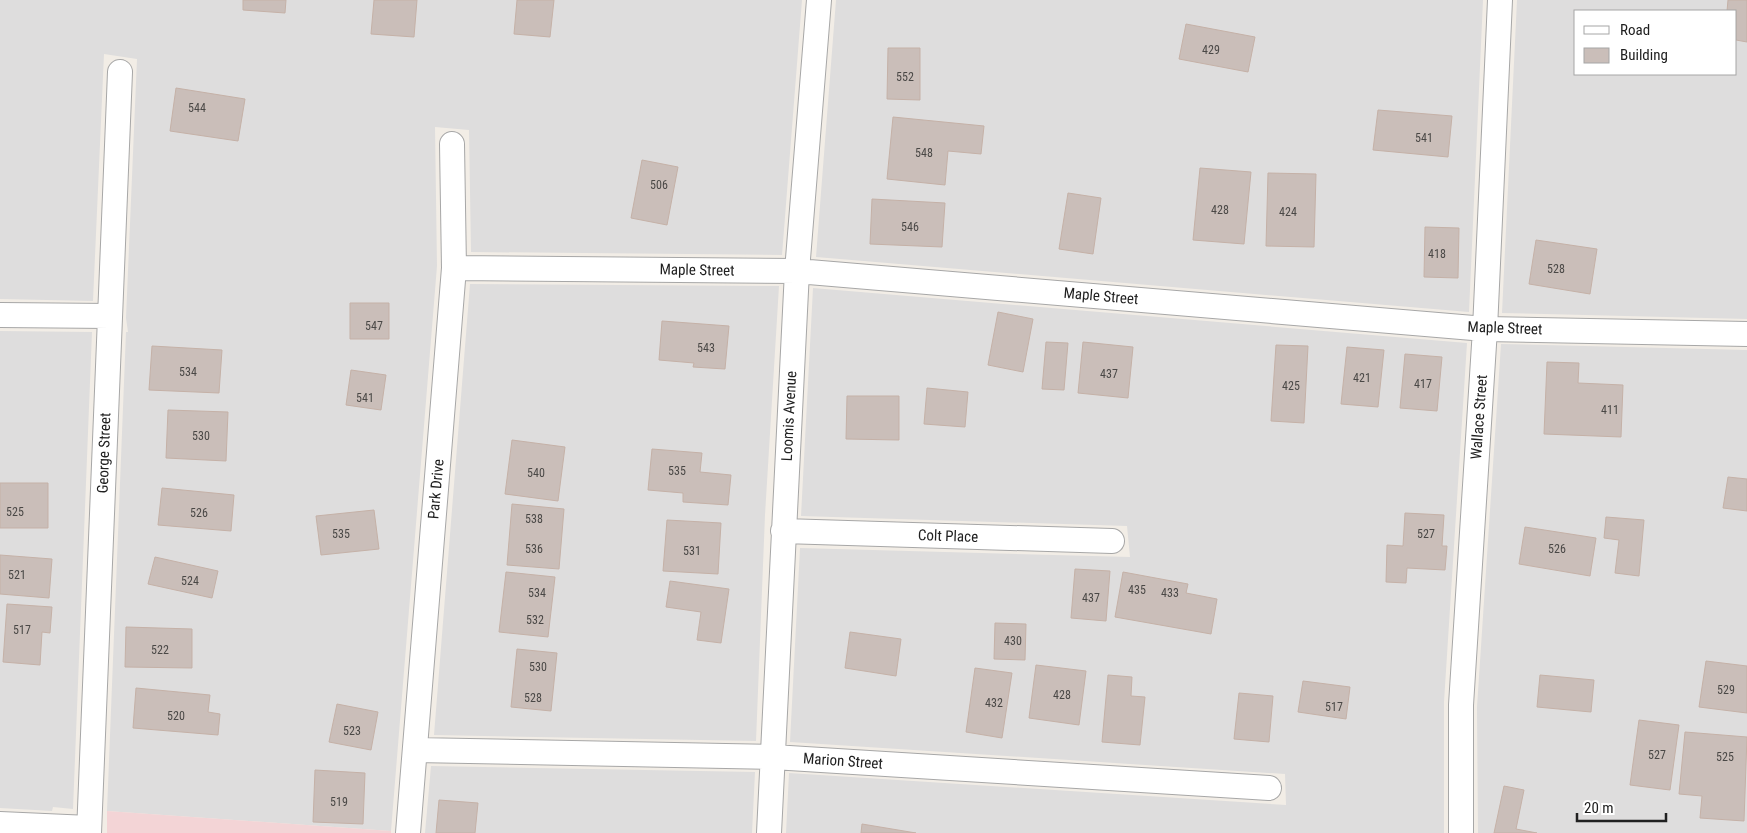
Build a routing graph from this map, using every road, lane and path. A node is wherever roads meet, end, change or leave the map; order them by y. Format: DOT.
graph roads {
  1 [pos="819,0"];
  2 [pos="1500,0"];
  3 [pos="120,72"];
  4 [pos="452,144"];
  5 [pos="454,268"];
  6 [pos="798,271"];
  7 [pos="0,315"];
  8 [pos="110,316"];
  9 [pos="1485,328"];
  10 [pos="1747,334"];
  11 [pos="783,531"];
  12 [pos="1112,541"];
  13 [pos="415,750"];
  14 [pos="773,757"];
  15 [pos="1269,788"];
  16 [pos="0,824"];
  17 [pos="89,830"];
  18 [pos="408,833"];
  19 [pos="769,833"];
  20 [pos="1461,833"];
  1 -- 6 [label="street, Loomis Avenue"];
  2 -- 9 [label="street, Wallace Street"];
  3 -- 8 [label="street, George Street"];
  4 -- 5 [label="street, Park Drive"];
  5 -- 6 [label="street, Maple Street"];
  5 -- 13 [label="street, Park Drive"];
  6 -- 9 [label="street, Maple Street"];
  6 -- 11 [label="street, Loomis Avenue"];
  7 -- 8 [label="street"];
  8 -- 17 [label="street, George Street"];
  9 -- 10 [label="street, Maple Street"];
  9 -- 20 [label="street, Wallace Street"];
  11 -- 12 [label="street, Colt Place"];
  11 -- 14 [label="street, Loomis Avenue"];
  13 -- 14 [label="street, Marion Street"];
  13 -- 18 [label="street, Park Drive"];
  14 -- 15 [label="street, Marion Street"];
  14 -- 19 [label="street, Loomis Avenue"];
  16 -- 17 [label="street"];
}
